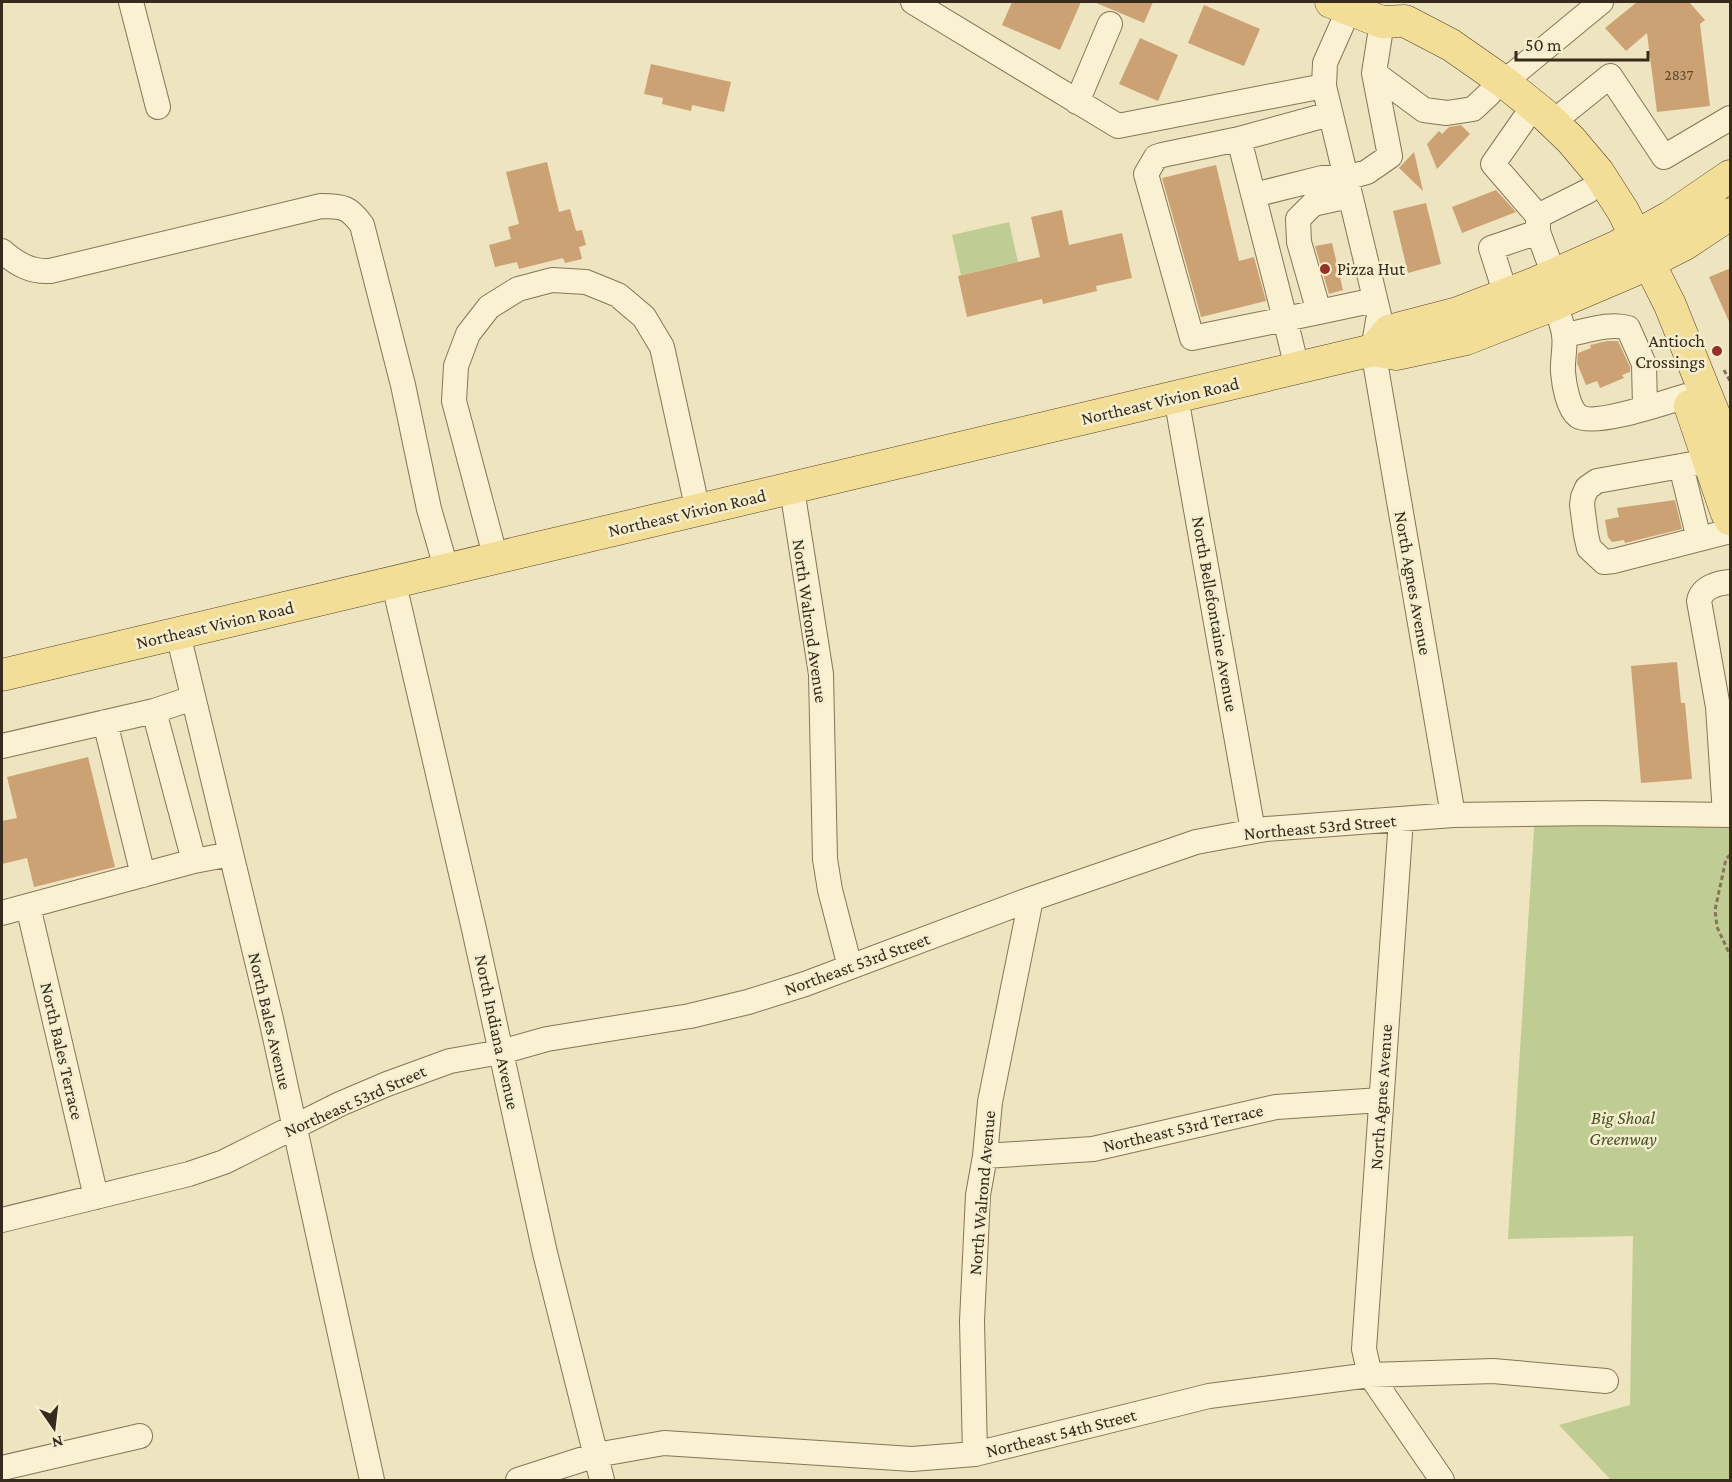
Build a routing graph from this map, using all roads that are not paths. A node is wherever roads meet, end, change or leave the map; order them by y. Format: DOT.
graph roads {
  1 [pos="130,2"];
  2 [pos="913,2"];
  3 [pos="1601,2"];
  4 [pos="1343,4"];
  5 [pos="1382,22"];
  6 [pos="1110,24"];
  7 [pos="1374,73"];
  8 [pos="1324,86"];
  9 [pos="1497,88"];
  10 [pos="1077,102"];
  11 [pos="158,107"];
  12 [pos="1330,114"];
  13 [pos="1731,118"];
  14 [pos="1538,122"];
  15 [pos="1239,139"];
  16 [pos="1731,176"];
  17 [pos="1348,187"];
  18 [pos="1588,190"];
  19 [pos="1254,195"];
  20 [pos="1731,214"];
  21 [pos="1538,224"];
  22 [pos="2,251"];
  23 [pos="1634,254"];
  24 [pos="1555,289"];
  25 [pos="1506,295"];
  26 [pos="1375,300"];
  27 [pos="1319,312"];
  28 [pos="1285,319"];
  29 [pos="1564,335"];
  30 [pos="1373,350"];
  31 [pos="1297,368"];
  32 [pos="1686,396"];
  33 [pos="1176,397"];
  34 [pos="1646,407"];
  35 [pos="1707,460"];
  36 [pos="792,489"];
  37 [pos="698,510"];
  38 [pos="1731,519"];
  39 [pos="1731,531"];
  40 [pos="1699,539"];
  41 [pos="496,559"];
  42 [pos="447,571"];
  43 [pos="1731,582"];
  44 [pos="394,584"];
  45 [pos="178,634"];
  46 [pos="2,675"];
  47 [pos="193,698"];
  48 [pos="1724,707"];
  49 [pos="154,711"];
  50 [pos="105,722"];
  51 [pos="2,746"];
  52 [pos="1728,815"];
  53 [pos="1453,816"];
  54 [pos="1401,819"];
  55 [pos="1253,831"];
  56 [pos="231,854"];
  57 [pos="194,861"];
  58 [pos="143,875"];
  59 [pos="1031,899"];
  60 [pos="28,906"];
  61 [pos="2,913"];
  62 [pos="850,967"];
  63 [pos="501,1052"];
  64 [pos="1381,1100"];
  65 [pos="294,1127"];
  66 [pos="985,1156"];
  67 [pos="96,1197"];
  68 [pos="2,1220"];
  69 [pos="1370,1375"];
  70 [pos="1606,1381"];
  71 [pos="140,1436"];
  72 [pos="975,1454"];
  73 [pos="596,1455"];
  74 [pos="2,1468"];
  75 [pos="372,1480"];
  76 [pos="518,1480"];
  77 [pos="602,1480"];
  78 [pos="1442,1480"];
  1 -- 11 [label="street"];
  2 -- 10 [label="street"];
  3 -- 9 [label="street"];
  4 -- 5 [label="main road"];
  4 -- 8 [label="street, North Agnes Avenue"];
  5 -- 7 [label="street"];
  5 -- 9 [label="main road"];
  6 -- 10 [label="street"];
  7 -- 9 [label="street"];
  7 -- 17 [label="street"];
  8 -- 10 [label="street"];
  8 -- 12 [label="street, North Agnes Avenue"];
  9 -- 14 [label="main road"];
  12 -- 15 [label="street"];
  12 -- 17 [label="street, North Agnes Avenue"];
  13 -- 14 [label="street"];
  14 -- 18 [label="main road"];
  14 -- 21 [label="street"];
  14 -- 23 [label="main road"];
  15 -- 19 [label="street"];
  15 -- 28 [label="street"];
  16 -- 23 [label="main road, Northeast Vivion Road"];
  17 -- 19 [label="street"];
  17 -- 26 [label="street, North Agnes Avenue"];
  17 -- 27 [label="street"];
  18 -- 21 [label="street"];
  18 -- 23 [label="main road"];
  19 -- 28 [label="street"];
  20 -- 23 [label="main road, Northeast Vivion Road"];
  21 -- 24 [label="street"];
  21 -- 25 [label="street"];
  22 -- 42 [label="street"];
  23 -- 24 [label="main road, Northeast Vivion Road"];
  23 -- 32 [label="main road"];
  23 -- 35 [label="main road"];
  24 -- 25 [label="main road, Northeast Vivion Road"];
  24 -- 29 [label="street"];
  24 -- 30 [label="main road, Northeast Vivion Road"];
  25 -- 30 [label="main road, Northeast Vivion Road"];
  26 -- 27 [label="street"];
  26 -- 30 [label="street, North Agnes Avenue"];
  27 -- 28 [label="street"];
  28 -- 31 [label="street"];
  29 -- 34 [label="street"];
  29 -- 34 [label="street"];
  30 -- 31 [label="main road, Northeast Vivion Road"];
  30 -- 53 [label="street, North Agnes Avenue"];
  31 -- 33 [label="main road, Northeast Vivion Road"];
  32 -- 34 [label="street"];
  32 -- 35 [label="main road"];
  33 -- 36 [label="main road, Northeast Vivion Road"];
  33 -- 55 [label="street, North Bellefontaine Avenue"];
  35 -- 38 [label="main road"];
  35 -- 40 [label="street"];
  35 -- 40 [label="street"];
  36 -- 37 [label="main road, Northeast Vivion Road"];
  36 -- 62 [label="street, North Walrond Avenue"];
  37 -- 41 [label="main road, Northeast Vivion Road"];
  37 -- 41 [label="street"];
  39 -- 40 [label="street"];
  41 -- 42 [label="main road, Northeast Vivion Road"];
  42 -- 44 [label="main road, Northeast Vivion Road"];
  43 -- 48 [label="street"];
  44 -- 45 [label="main road, Northeast Vivion Road"];
  44 -- 63 [label="street, North Indiana Avenue"];
  45 -- 46 [label="main road, Northeast Vivion Road"];
  45 -- 47 [label="street, North Bales Avenue"];
  47 -- 49 [label="street"];
  47 -- 56 [label="street, North Bales Avenue"];
  48 -- 52 [label="street"];
  49 -- 50 [label="street"];
  49 -- 57 [label="street"];
  50 -- 51 [label="street"];
  50 -- 58 [label="street"];
  52 -- 53 [label="street, Northeast 53rd Street"];
  53 -- 54 [label="street, Northeast 53rd Street"];
  54 -- 55 [label="street, Northeast 53rd Street"];
  54 -- 64 [label="street, North Agnes Avenue"];
  55 -- 59 [label="street, Northeast 53rd Street"];
  56 -- 57 [label="street"];
  56 -- 65 [label="street, North Bales Avenue"];
  57 -- 58 [label="street"];
  58 -- 60 [label="street"];
  59 -- 62 [label="street, Northeast 53rd Street"];
  59 -- 66 [label="street, North Walrond Avenue"];
  60 -- 61 [label="street"];
  60 -- 67 [label="street, North Bales Terrace"];
  62 -- 63 [label="street, Northeast 53rd Street"];
  63 -- 65 [label="street, Northeast 53rd Street"];
  63 -- 73 [label="street, North Indiana Avenue"];
  64 -- 66 [label="street, Northeast 53rd Terrace"];
  64 -- 69 [label="street, North Agnes Avenue"];
  65 -- 67 [label="street, Northeast 53rd Street"];
  65 -- 75 [label="street, North Bales Avenue"];
  66 -- 72 [label="street, North Walrond Avenue"];
  67 -- 68 [label="street, Northeast 53rd Street"];
  69 -- 70 [label="street, Northeast 54th Street"];
  69 -- 72 [label="street, Northeast 54th Street"];
  69 -- 78 [label="street"];
  71 -- 74 [label="street"];
  72 -- 73 [label="street, Northeast 54th Street"];
  73 -- 76 [label="street, Northeast 54th Street"];
  73 -- 77 [label="street, North Indiana Avenue"];
}
